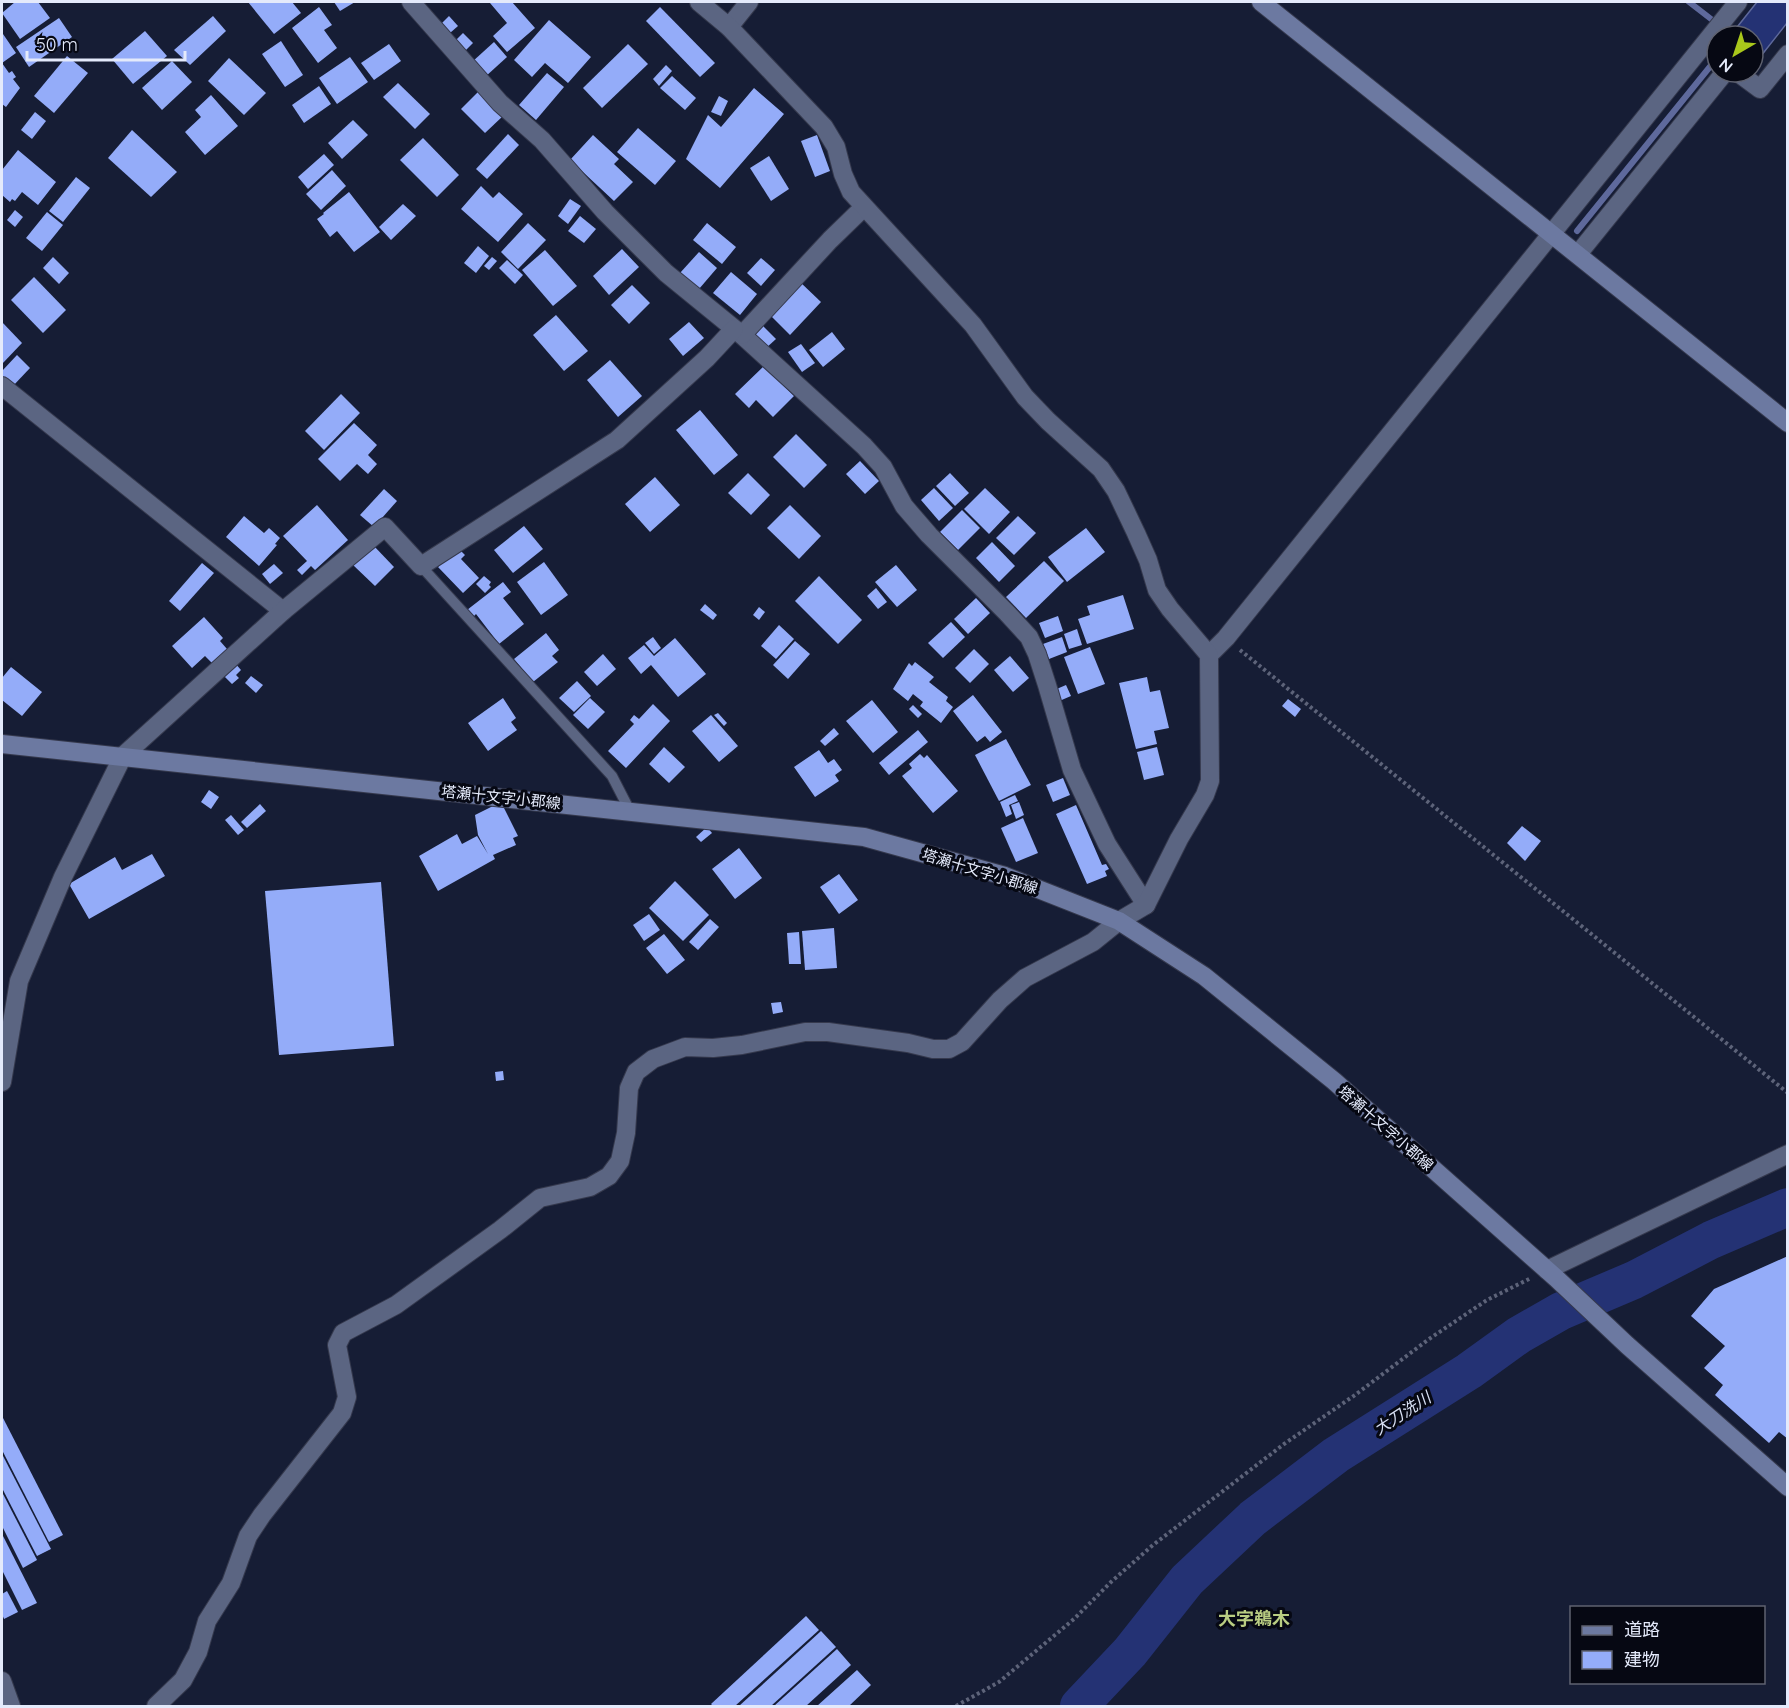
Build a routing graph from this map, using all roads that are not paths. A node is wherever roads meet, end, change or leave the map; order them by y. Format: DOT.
graph roads {
  1 [pos="411,2"];
  2 [pos="699,2"];
  3 [pos="749,2"];
  4 [pos="1261,2"];
  5 [pos="1732,8"];
  6 [pos="729,27"];
  7 [pos="1788,54"];
  8 [pos="1765,83"];
  9 [pos="1715,84"];
  10 [pos="864,207"];
  11 [pos="1552,232"];
  12 [pos="1578,254"];
  13 [pos="738,332"];
  14 [pos="2,386"];
  15 [pos="1788,423"];
  16 [pos="421,566"];
  17 [pos="283,611"];
  18 [pos="1209,655"];
  19 [pos="2,744"];
  20 [pos="123,756"];
  21 [pos="630,811"];
  22 [pos="1146,905"];
  23 [pos="1119,921"];
  24 [pos="2,1082"];
  25 [pos="1788,1154"];
  26 [pos="1552,1274"];
  27 [pos="1788,1487"];
  28 [pos="2,1681"];
  29 [pos="11,1707"];
  30 [pos="156,1707"];
  1 -- 13 [label="street"];
  2 -- 6 [label="street"];
  3 -- 6 [label="street"];
  4 -- 11 [label="main road"];
  5 -- 11 [label="street"];
  6 -- 10 [label="street"];
  7 -- 8 [label="street"];
  9 -- 12 [label="street"];
  10 -- 13 [label="street"];
  10 -- 18 [label="street"];
  11 -- 12 [label="main road"];
  11 -- 18 [label="street"];
  12 -- 15 [label="main road"];
  13 -- 16 [label="street"];
  13 -- 22 [label="street"];
  14 -- 17 [label="street"];
  16 -- 17 [label="street"];
  16 -- 21 [label="lane"];
  17 -- 20 [label="street"];
  18 -- 22 [label="street"];
  19 -- 20 [label="main road, 塔瀬十文字小郡線"];
  20 -- 21 [label="main road, 塔瀬十文字小郡線"];
  20 -- 24 [label="street"];
  21 -- 23 [label="main road, 塔瀬十文字小郡線"];
  22 -- 23 [label="street"];
  23 -- 26 [label="main road, 塔瀬十文字小郡線"];
  23 -- 30 [label="street"];
  25 -- 26 [label="street"];
  26 -- 27 [label="main road, 塔瀬十文字小郡線"];
  28 -- 29 [label="street"];
}
